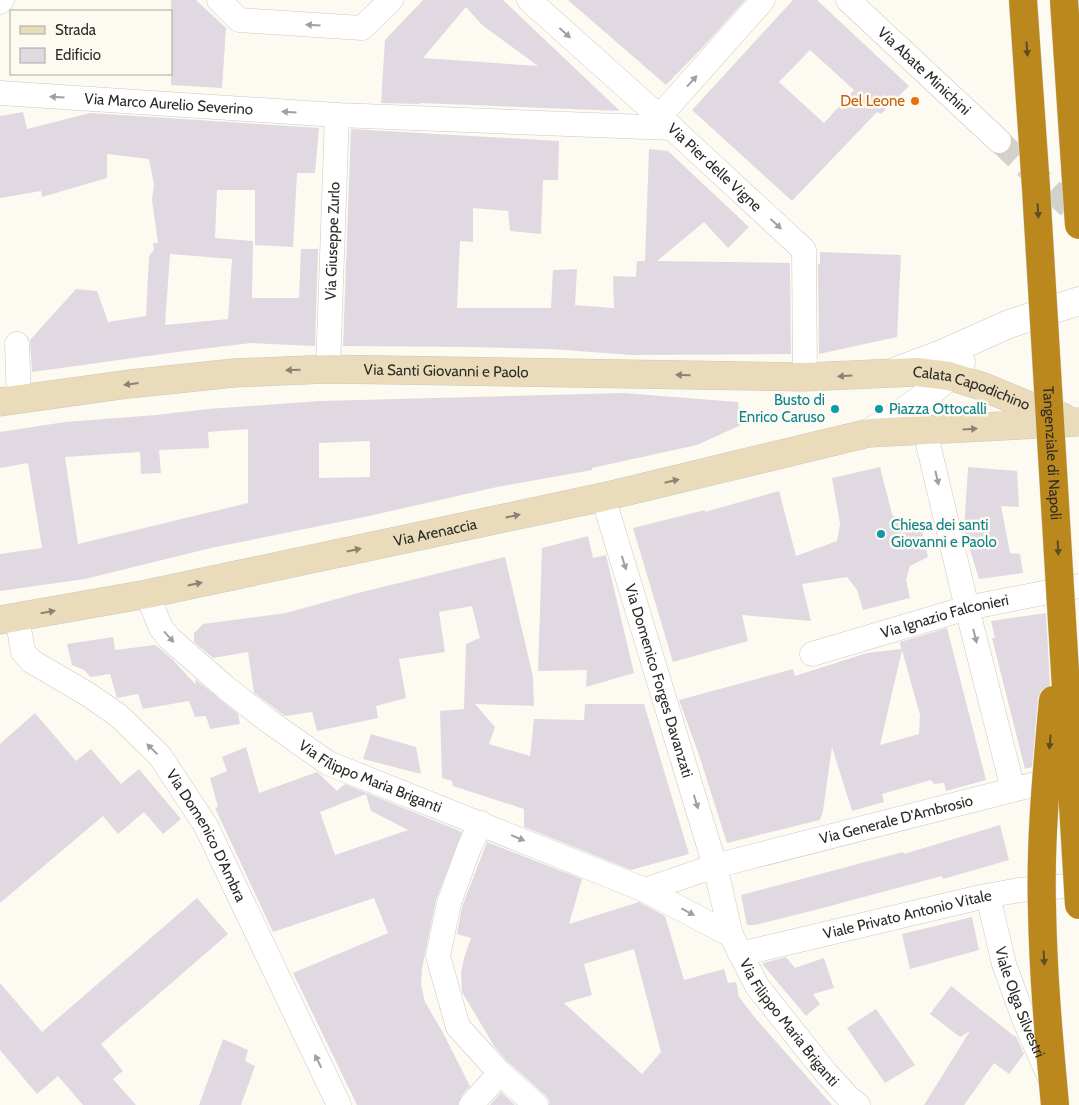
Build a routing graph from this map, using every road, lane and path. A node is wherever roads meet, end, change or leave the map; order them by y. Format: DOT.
graph roads {
  1 [pos="219,0"];
  2 [pos="391,0"];
  3 [pos="529,0"];
  4 [pos="763,0"];
  5 [pos="848,0"];
  6 [pos="1023,0"];
  7 [pos="1064,0"];
  8 [pos="0,93"];
  9 [pos="337,115"];
  10 [pos="666,122"];
  11 [pos="999,141"];
  12 [pos="1079,225"];
  13 [pos="1079,302"];
  14 [pos="995,330"];
  15 [pos="17,344"];
  16 [pos="328,369"];
  17 [pos="894,372"];
  18 [pos="949,376"];
  19 [pos="805,377"];
  20 [pos="10,400"];
  21 [pos="1078,422"];
  22 [pos="925,431"];
  23 [pos="868,433"];
  24 [pos="603,497"];
  25 [pos="147,594"];
  26 [pos="1070,596"];
  27 [pos="967,608"];
  28 [pos="8,619"];
  29 [pos="812,654"];
  30 [pos="1079,773"];
  31 [pos="1014,789"];
  32 [pos="481,823"];
  33 [pos="715,866"];
  34 [pos="1079,885"];
  35 [pos="645,890"];
  36 [pos="988,896"];
  37 [pos="1079,905"];
  38 [pos="735,944"];
  39 [pos="500,1073"];
  40 [pos="848,1102"];
  41 [pos="339,1105"];
  42 [pos="471,1105"];
  43 [pos="536,1105"];
  44 [pos="1055,1105"];
  45 [pos="1062,1105"];
  2 -- 1 [label="street, one-way"];
  3 -- 10 [label="street, Via Pier delle Vigne, one-way"];
  10 -- 4 [label="street, one-way"];
  5 -- 11 [label="street, Via Abate Minichini"];
  6 -- 26 [label="highway, Tangenziale di Napoli, one-way, bridge"];
  7 -- 12 [label="highway, bridge"];
  9 -- 8 [label="street, Via Marco Aurelio Severino, one-way"];
  9 -- 10 [label="street, Via Marco Aurelio Severino"];
  9 -- 16 [label="street, Via Giuseppe Zurlo"];
  10 -- 19 [label="street, Via Pier delle Vigne, one-way"];
  13 -- 14 [label="street"];
  14 -- 17 [label="street"];
  14 -- 18 [label="street"];
  15 -- 20 [label="street"];
  19 -- 16 [label="main road, Via Santi Giovanni e Paolo, one-way"];
  16 -- 20 [label="main road, Via Santi Giovanni e Paolo, one-way"];
  17 -- 18 [label="main road, Calata Capodichino"];
  17 -- 19 [label="main road, Via Santi Giovanni e Paolo, one-way"];
  18 -- 21 [label="main road, Calata Capodichino"];
  18 -- 23 [label="street"];
  22 -- 21 [label="main road, Calata Capodichino, one-way"];
  22 -- 23 [label="main road, Calata Capodichino"];
  22 -- 27 [label="street, one-way"];
  24 -- 23 [label="main road, Via Arenaccia, one-way"];
  25 -- 24 [label="main road, Via Arenaccia, one-way"];
  24 -- 33 [label="street, Via Domenico Forges Davanzati, one-way"];
  28 -- 25 [label="main road, Via Arenaccia, one-way"];
  25 -- 32 [label="street, Via Filippo Maria Briganti, one-way"];
  26 -- 27 [label="street, Via Ignazio Falconieri"];
  26 -- 37 [label="highway, Tangenziale di Napoli, bridge"];
  26 -- 44 [label="highway, one-way, bridge"];
  27 -- 29 [label="street, Via Ignazio Falconieri"];
  27 -- 31 [label="street, one-way"];
  41 -- 28 [label="street, Via Domenico D'Ambra, one-way"];
  30 -- 31 [label="street, Via Generale D'Ambrosio"];
  31 -- 33 [label="street, Via Generale D'Ambrosio"];
  32 -- 35 [label="street, Via Filippo Maria Briganti, one-way"];
  32 -- 39 [label="street"];
  33 -- 35 [label="street"];
  33 -- 38 [label="street, Via Filippo Maria Briganti"];
  34 -- 36 [label="street, Viale Privato Antonio Vitale"];
  35 -- 38 [label="street, Via Filippo Maria Briganti, one-way"];
  36 -- 38 [label="street, Viale Privato Antonio Vitale"];
  36 -- 45 [label="street, Viale Olga Silvestri"];
  38 -- 40 [label="street, Via Filippo Maria Briganti"];
  39 -- 42 [label="street"];
  39 -- 43 [label="street"];
}
